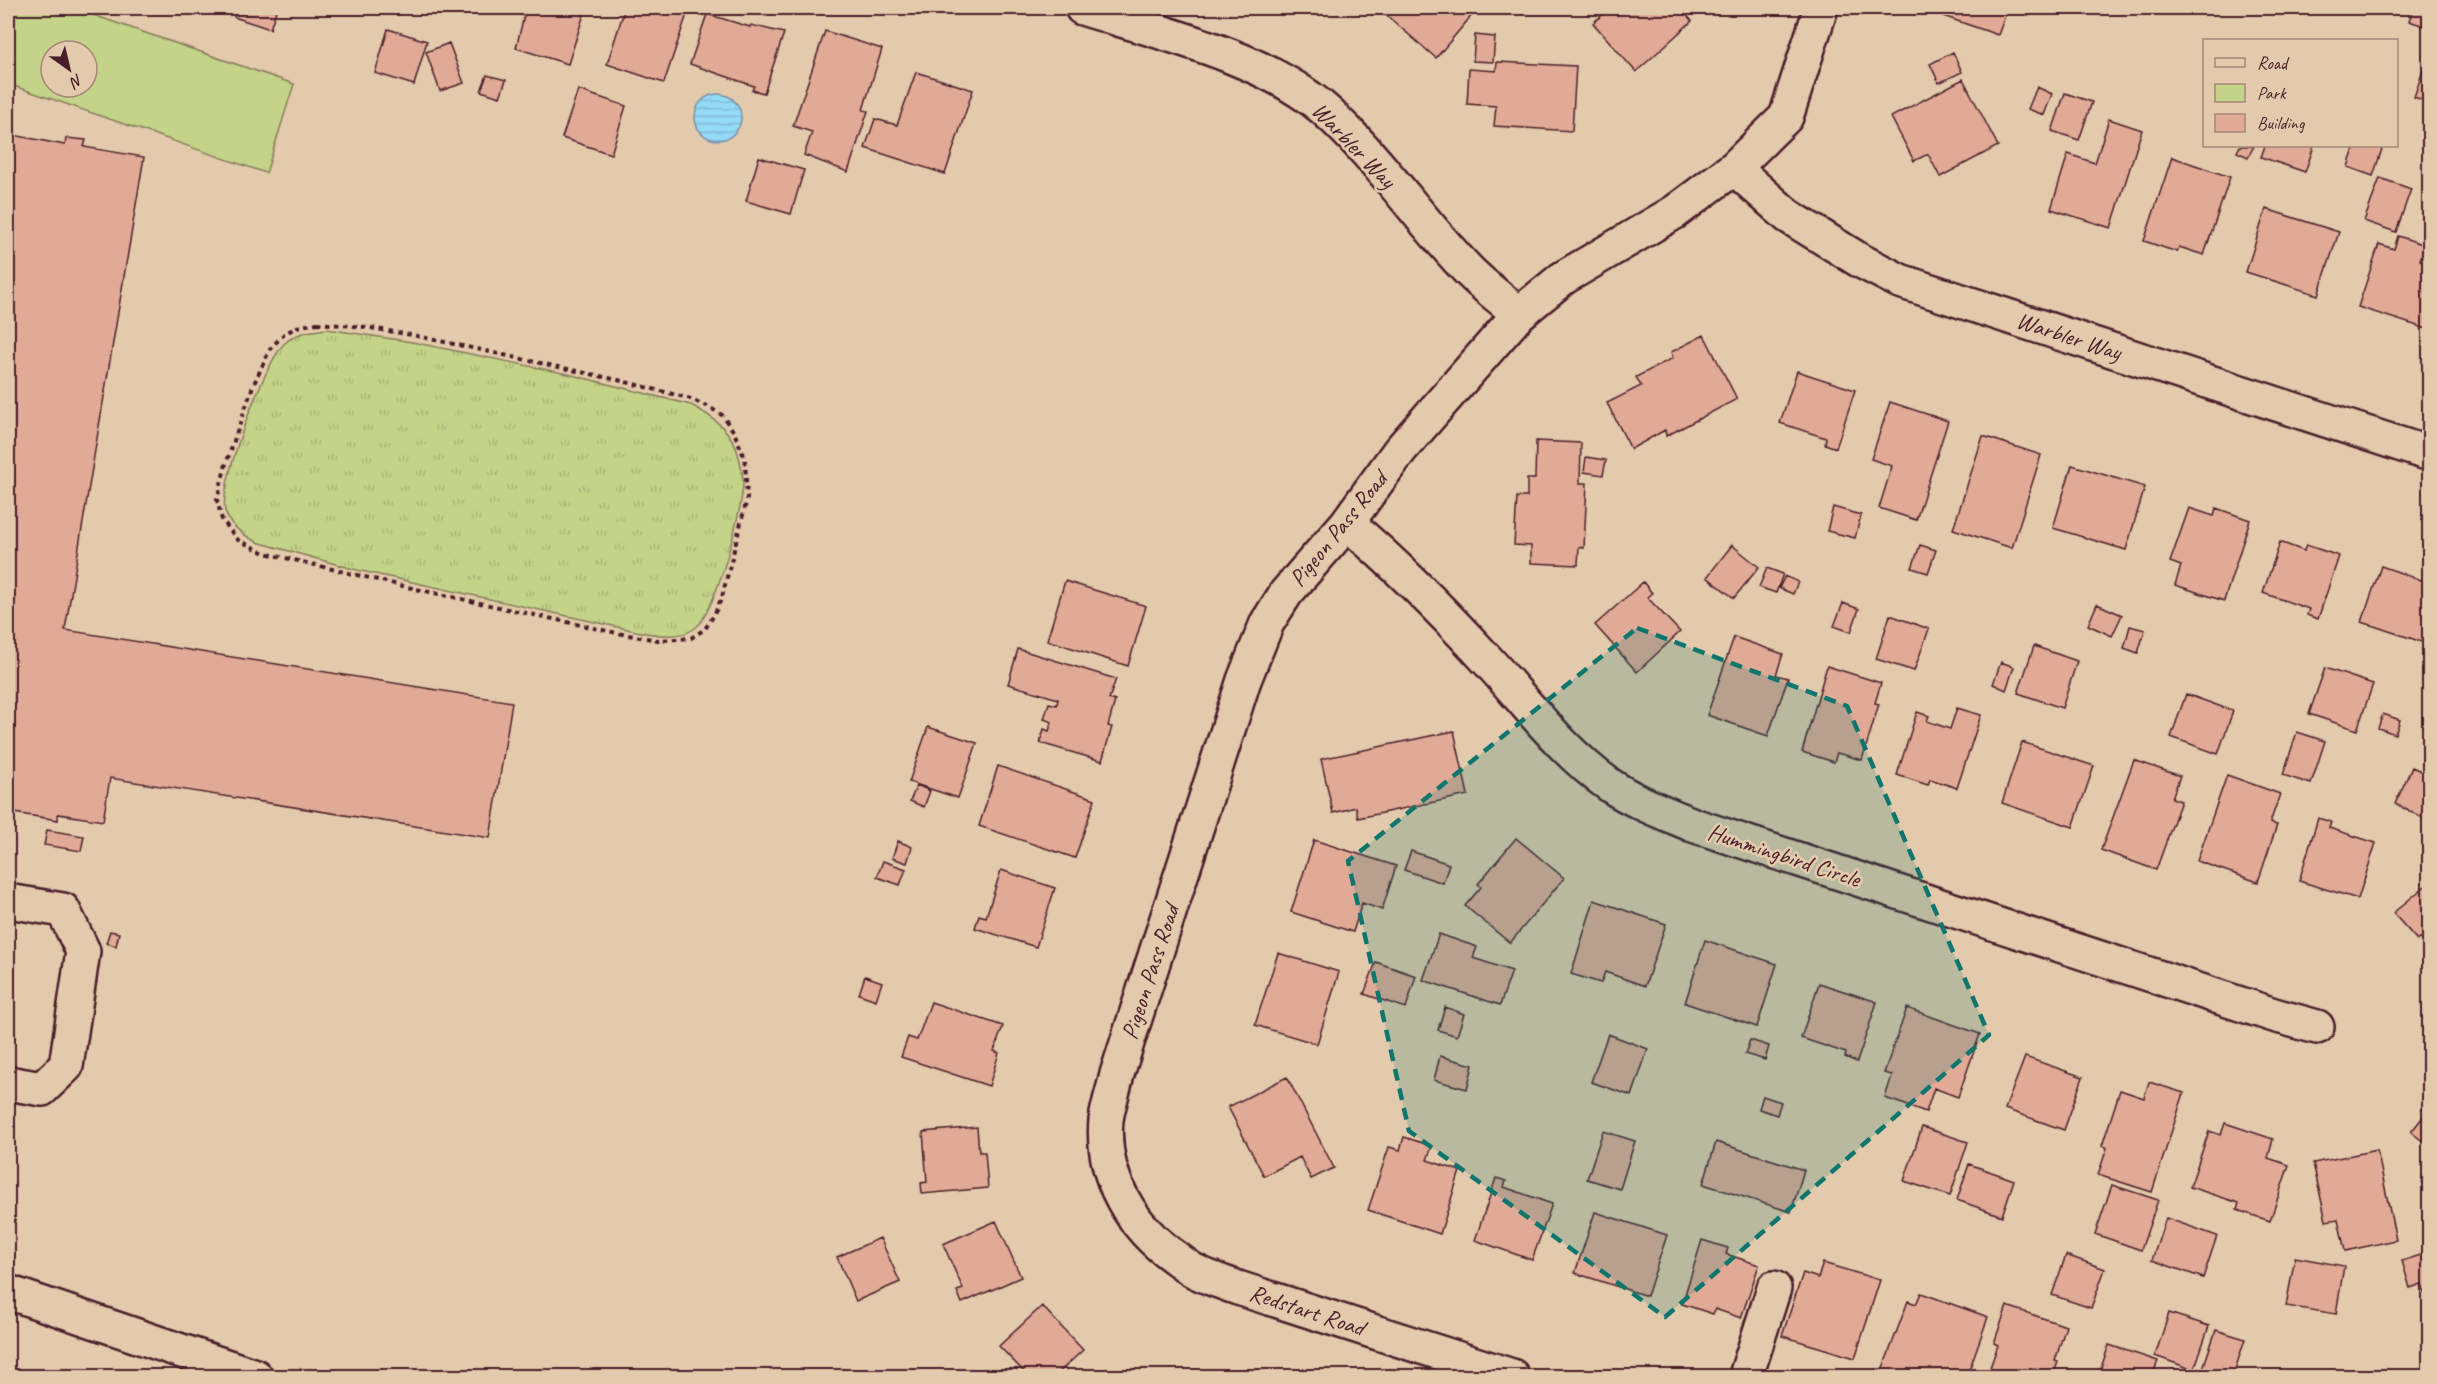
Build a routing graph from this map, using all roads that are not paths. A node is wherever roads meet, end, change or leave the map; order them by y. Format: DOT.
graph roads {
  1 [pos="1082,8"];
  2 [pos="1821,8"];
  3 [pos="1734,168"];
  4 [pos="1519,314"];
  5 [pos="2430,453"];
  6 [pos="1347,523"];
  7 [pos="8,901"];
  8 [pos="2317,1027"];
  9 [pos="8,1083"];
  10 [pos="1125,1206"];
  11 [pos="1774,1288"];
  12 [pos="8,1292"];
  13 [pos="255,1377"];
  14 [pos="1512,1377"];
  15 [pos="1746,1377"];
  1 -- 4 [label="street, Warbler Way"];
  2 -- 3 [label="street, Pigeon Pass Road"];
  3 -- 4 [label="street, Pigeon Pass Road"];
  3 -- 5 [label="street, Warbler Way"];
  4 -- 6 [label="street, Pigeon Pass Road"];
  6 -- 8 [label="street, Hummingbird Circle"];
  6 -- 10 [label="street, Pigeon Pass Road"];
  7 -- 9 [label="street"];
  10 -- 14 [label="street, Redstart Road"];
  11 -- 15 [label="street"];
  12 -- 13 [label="street"];
}
